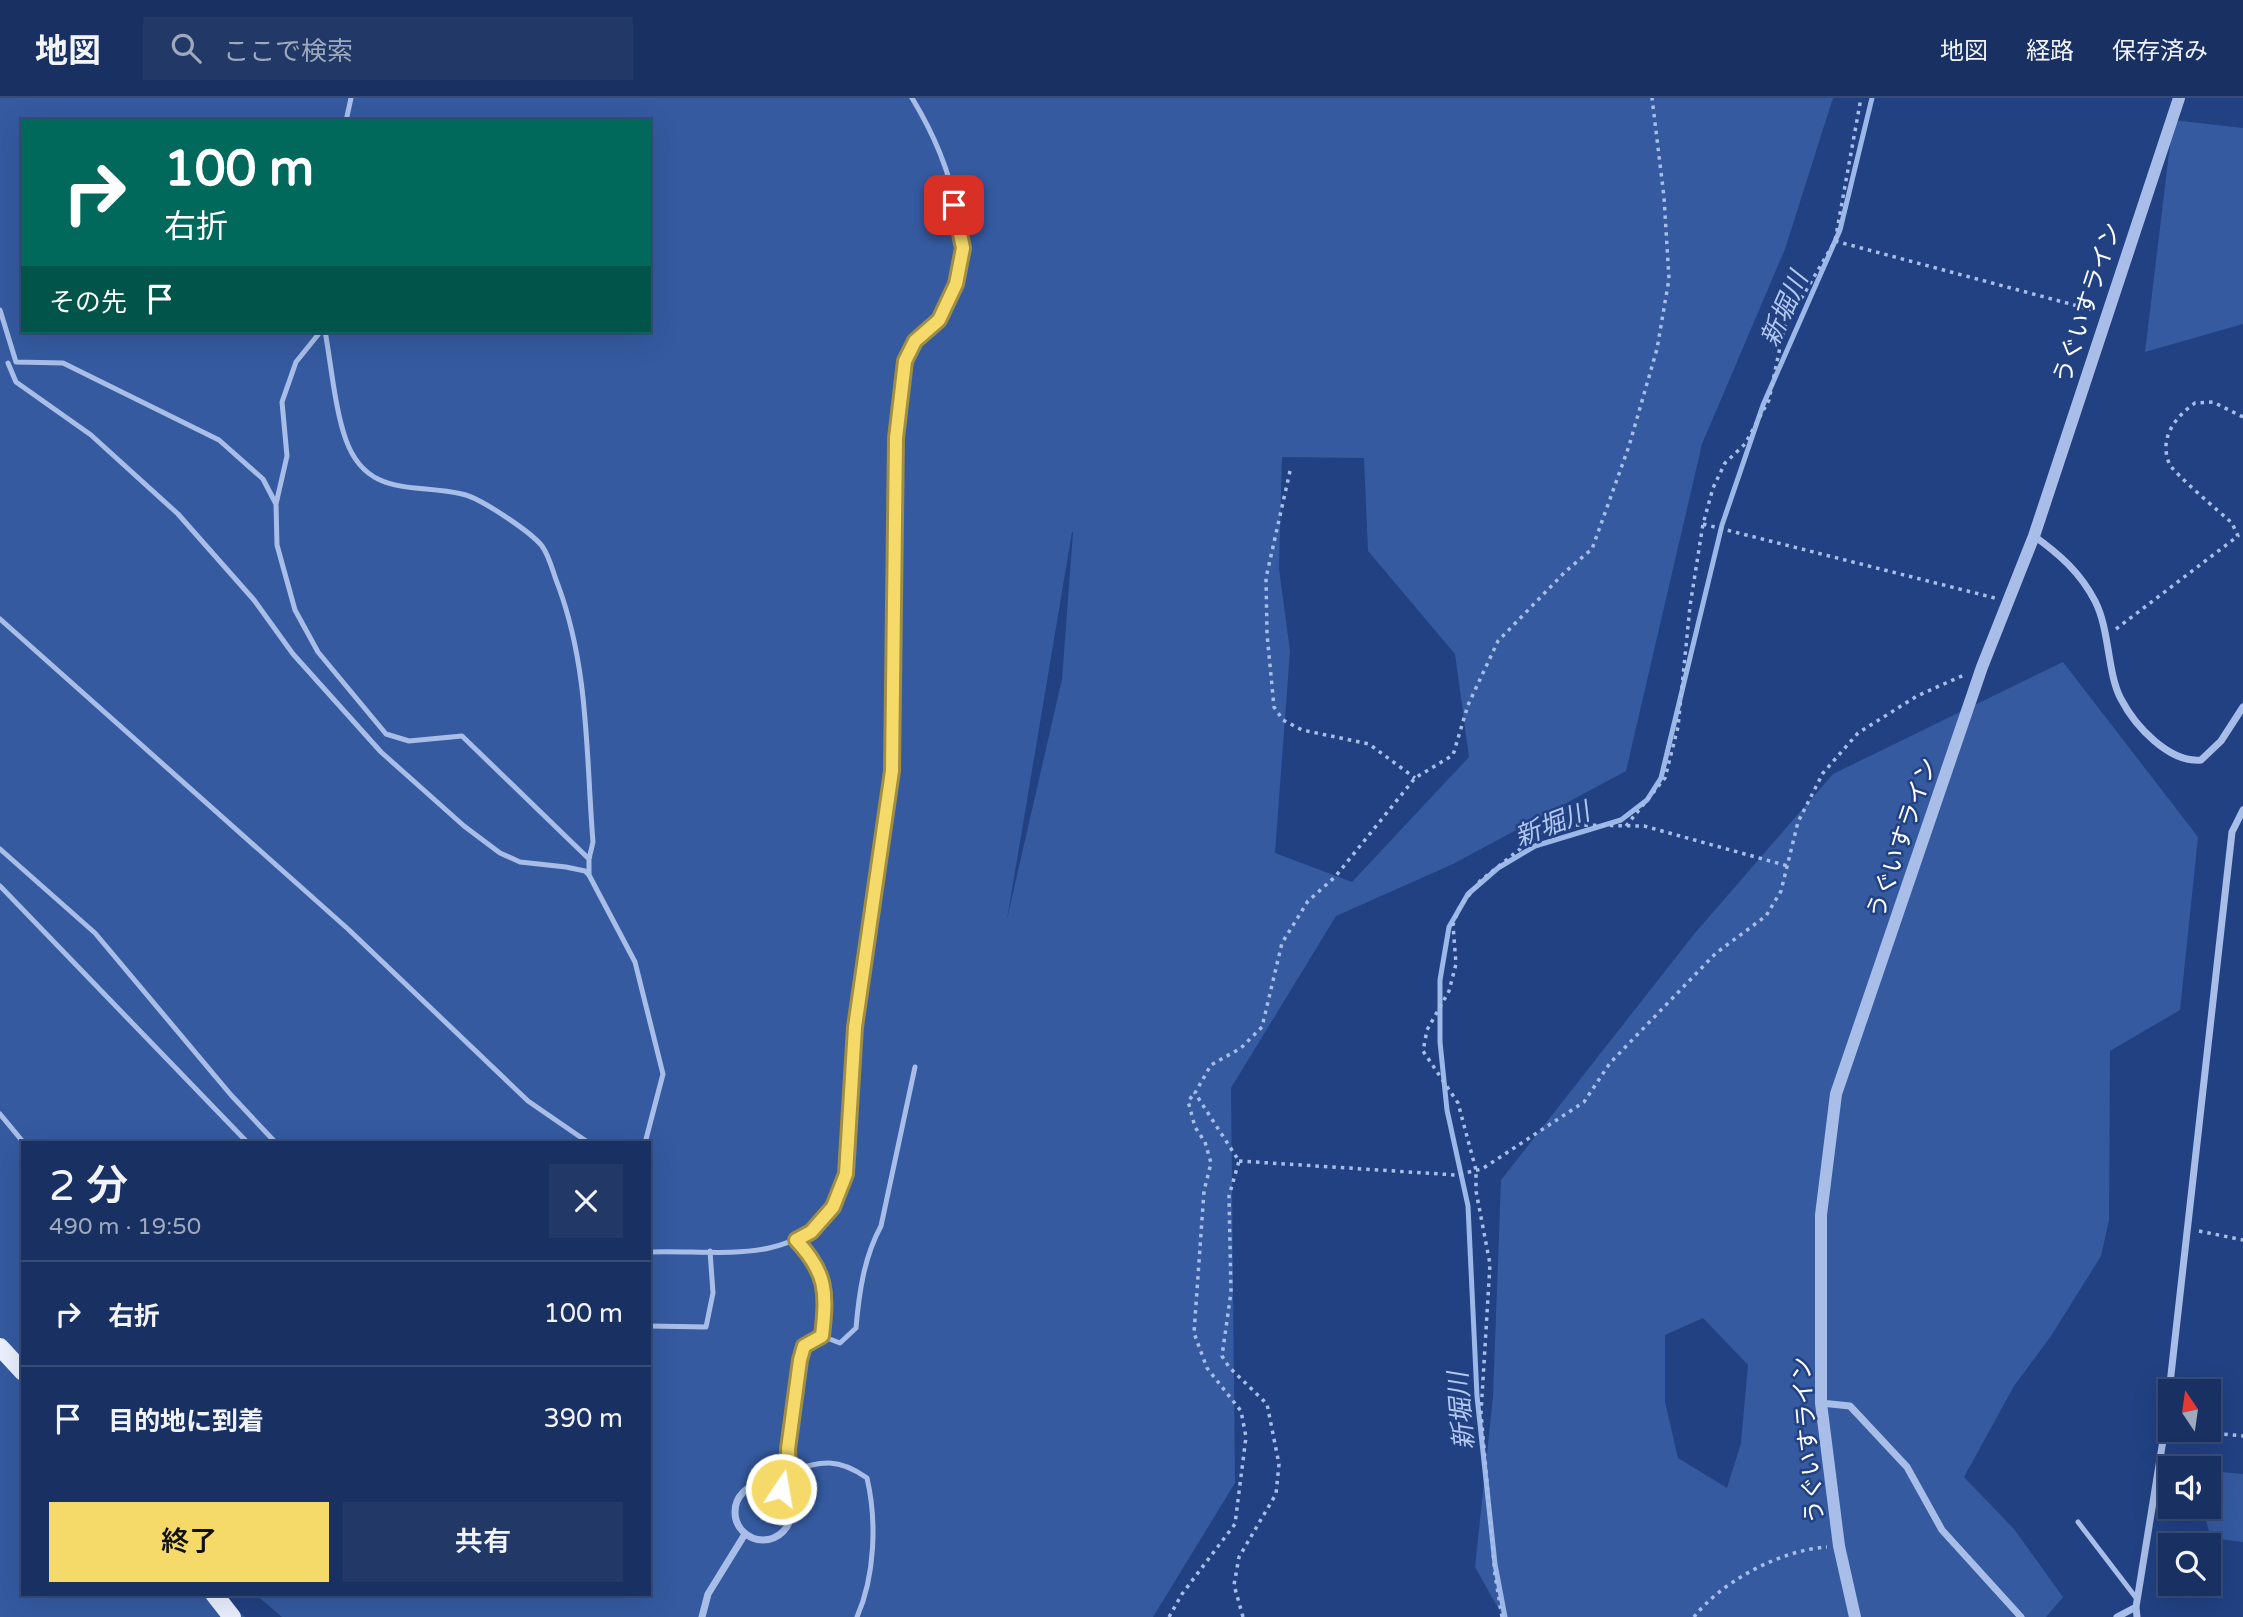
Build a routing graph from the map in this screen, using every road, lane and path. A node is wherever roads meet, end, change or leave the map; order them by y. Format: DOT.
graph roads {
  1 [pos="351,98"];
  2 [pos="912,98"];
  3 [pos="1652,98"];
  4 [pos="1861,98"];
  5 [pos="2179,98"];
  6 [pos="346,119"];
  7 [pos="1835,241"];
  8 [pos="0,310"];
  9 [pos="2105,313"];
  10 [pos="321,333"];
  11 [pos="323,333"];
  12 [pos="0,362"];
  13 [pos="16,362"];
  14 [pos="8,363"];
  15 [pos="2243,417"];
  16 [pos="1290,471"];
  17 [pos="276,504"];
  18 [pos="1703,524"];
  19 [pos="2034,536"];
  20 [pos="2008,601"];
  21 [pos="0,619"];
  22 [pos="2106,637"];
  23 [pos="1982,667"];
  24 [pos="2243,707"];
  25 [pos="1415,778"];
  26 [pos="2243,810"];
  27 [pos="1626,827"];
  28 [pos="0,849"];
  29 [pos="589,859"];
  30 [pos="1788,866"];
  31 [pos="589,875"];
  32 [pos="0,886"];
  33 [pos="915,1068"];
  34 [pos="1195,1093"];
  35 [pos="0,1114"];
  36 [pos="22,1141"];
  37 [pos="246,1141"];
  38 [pos="274,1141"];
  39 [pos="586,1141"];
  40 [pos="646,1141"];
  41 [pos="1239,1161"];
  42 [pos="1476,1170"];
  43 [pos="2187,1228"];
  44 [pos="796,1240"];
  45 [pos="2243,1240"];
  46 [pos="710,1251"];
  47 [pos="651,1252"];
  48 [pos="651,1326"];
  49 [pos="822,1336"];
  50 [pos="0,1347"];
  51 [pos="21,1370"];
  52 [pos="1821,1403"];
  53 [pos="2221,1434"];
  54 [pos="2243,1436"];
  55 [pos="789,1472"];
  56 [pos="781,1489"];
  57 [pos="2078,1522"];
  58 [pos="746,1534"];
  59 [pos="1839,1546"];
  60 [pos="216,1596"];
  61 [pos="2136,1603"];
  62 [pos="232,1617"];
  63 [pos="702,1617"];
  64 [pos="857,1617"];
  65 [pos="1169,1617"];
  66 [pos="1243,1617"];
  67 [pos="1502,1617"];
  68 [pos="1694,1617"];
  69 [pos="1855,1617"];
  70 [pos="2021,1617"];
  71 [pos="2117,1617"];
  72 [pos="2137,1617"];
  1 -- 6 [label="lane"];
  2 -- 44 [label="lane"];
  3 -- 25 [label="path"];
  4 -- 7 [label="path"];
  5 -- 9 [label="street, うぐいすライン"];
  7 -- 9 [label="path"];
  7 -- 18 [label="path"];
  8 -- 13 [label="lane"];
  9 -- 19 [label="street, うぐいすライン"];
  10 -- 17 [label="lane"];
  11 -- 29 [label="lane"];
  12 -- 14 [label="lane"];
  13 -- 14 [label="lane"];
  13 -- 17 [label="lane"];
  14 -- 31 [label="lane"];
  15 -- 22 [label="path"];
  16 -- 25 [label="path"];
  17 -- 29 [label="lane"];
  18 -- 20 [label="path"];
  18 -- 27 [label="path"];
  19 -- 20 [label="street, うぐいすライン"];
  19 -- 22 [label="street"];
  20 -- 23 [label="street, うぐいすライン"];
  21 -- 39 [label="lane"];
  22 -- 24 [label="street"];
  23 -- 30 [label="path"];
  23 -- 52 [label="street, うぐいすライン"];
  25 -- 34 [label="path"];
  26 -- 43 [label="street"];
  27 -- 30 [label="path"];
  27 -- 42 [label="path"];
  28 -- 38 [label="lane"];
  29 -- 31 [label="lane"];
  30 -- 42 [label="path"];
  31 -- 40 [label="lane"];
  32 -- 37 [label="lane"];
  33 -- 49 [label="lane"];
  34 -- 41 [label="path"];
  34 -- 65 [label="path"];
  35 -- 36 [label="lane"];
  41 -- 42 [label="path"];
  41 -- 66 [label="path"];
  42 -- 67 [label="path"];
  43 -- 45 [label="path"];
  43 -- 61 [label="street"];
  44 -- 46 [label="lane"];
  44 -- 49 [label="lane"];
  46 -- 47 [label="lane"];
  46 -- 48 [label="lane"];
  49 -- 55 [label="lane"];
  50 -- 51 [label="main road"];
  52 -- 59 [label="street, うぐいすライン"];
  52 -- 70 [label="street"];
  53 -- 54 [label="path"];
  55 -- 56 [label="lane"];
  55 -- 64 [label="lane"];
  56 -- 58 [label="street"];
  56 -- 58 [label="street"];
  57 -- 61 [label="lane"];
  58 -- 63 [label="street"];
  59 -- 68 [label="path"];
  59 -- 69 [label="street, うぐいすライン"];
  60 -- 62 [label="main road"];
  61 -- 71 [label="street"];
  61 -- 72 [label="street"];
}
